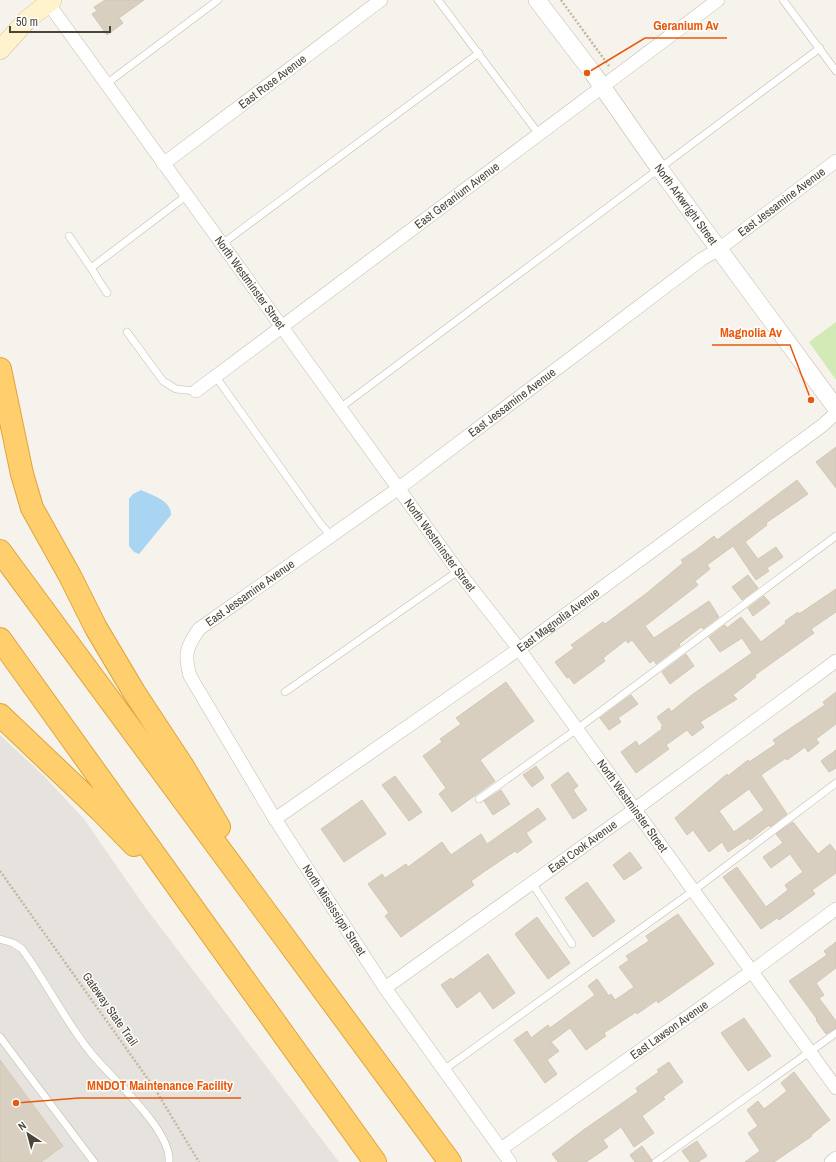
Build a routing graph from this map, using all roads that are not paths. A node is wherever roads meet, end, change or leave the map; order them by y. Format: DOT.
graph roads {
  1 [pos="218,0"];
  2 [pos="381,0"];
  3 [pos="438,0"];
  4 [pos="718,0"];
  5 [pos="783,0"];
  6 [pos="49,1"];
  7 [pos="541,1"];
  8 [pos="27,20"];
  9 [pos="0,35"];
  10 [pos="820,48"];
  11 [pos="0,50"];
  12 [pos="479,53"];
  13 [pos="836,70"];
  14 [pos="106,84"];
  15 [pos="601,86"];
  16 [pos="538,134"];
  17 [pos="836,161"];
  18 [pos="164,164"];
  19 [pos="659,168"];
  20 [pos="186,196"];
  21 [pos="69,236"];
  22 [pos="222,244"];
  23 [pos="718,248"];
  24 [pos="91,268"];
  25 [pos="107,293"];
  26 [pos="282,327"];
  27 [pos="127,332"];
  28 [pos="0,369"];
  29 [pos="216,376"];
  30 [pos="196,391"];
  31 [pos="340,408"];
  32 [pos="836,408"];
  33 [pos="836,413"];
  34 [pos="399,488"];
  35 [pos="331,536"];
  36 [pos="836,536"];
  37 [pos="0,551"];
  38 [pos="458,571"];
  39 [pos="0,639"];
  40 [pos="189,644"];
  41 [pos="519,650"];
  42 [pos="836,660"];
  43 [pos="285,692"];
  44 [pos="0,715"];
  45 [pos="577,729"];
  46 [pos="836,784"];
  47 [pos="479,799"];
  48 [pos="634,810"];
  49 [pos="275,819"];
  50 [pos="532,883"];
  51 [pos="693,891"];
  52 [pos="189,903"];
  53 [pos="836,909"];
  54 [pos="0,939"];
  55 [pos="288,942"];
  56 [pos="572,944"];
  57 [pos="751,972"];
  58 [pos="385,988"];
  59 [pos="836,1033"];
  60 [pos="0,1037"];
  61 [pos="809,1052"];
  62 [pos="445,1070"];
  63 [pos="836,1088"];
  64 [pos="502,1149"];
  65 [pos="836,1158"];
  66 [pos="94,1162"];
  67 [pos="169,1162"];
  68 [pos="375,1162"];
  69 [pos="450,1162"];
  70 [pos="510,1162"];
  71 [pos="656,1162"];
  72 [pos="831,1162"];
  1 -- 14 [label="lane"];
  2 -- 18 [label="street, East Rose Avenue"];
  3 -- 12 [label="lane"];
  4 -- 15 [label="street, East Geranium Avenue"];
  5 -- 10 [label="lane"];
  6 -- 8 [label="main road"];
  6 -- 14 [label="street, North Westminster Street"];
  7 -- 15 [label="street, North Arkwright Street"];
  8 -- 9 [label="main road"];
  8 -- 11 [label="main road"];
  10 -- 13 [label="lane"];
  10 -- 19 [label="lane"];
  12 -- 16 [label="lane"];
  12 -- 22 [label="lane"];
  14 -- 18 [label="street, North Westminster Street"];
  15 -- 16 [label="street, East Geranium Avenue"];
  15 -- 19 [label="street, North Arkwright Street"];
  16 -- 26 [label="street, East Geranium Avenue"];
  17 -- 23 [label="street, East Jessamine Avenue"];
  18 -- 20 [label="street, North Westminster Street"];
  19 -- 23 [label="street, North Arkwright Street"];
  19 -- 31 [label="lane"];
  20 -- 22 [label="street, North Westminster Street"];
  20 -- 24 [label="lane"];
  21 -- 24 [label="lane"];
  22 -- 26 [label="street, North Westminster Street"];
  23 -- 32 [label="street, North Arkwright Street"];
  23 -- 34 [label="street, East Jessamine Avenue"];
  24 -- 25 [label="lane"];
  26 -- 29 [label="street, East Geranium Avenue"];
  26 -- 31 [label="street, North Westminster Street"];
  27 -- 30 [label="lane"];
  28 -- 55 [label="highway"];
  29 -- 30 [label="street, East Geranium Avenue"];
  29 -- 35 [label="lane"];
  31 -- 34 [label="street, North Westminster Street"];
  33 -- 41 [label="street, East Magnolia Avenue"];
  34 -- 35 [label="street, East Jessamine Avenue"];
  34 -- 38 [label="street, North Westminster Street"];
  35 -- 40 [label="street, East Jessamine Avenue"];
  36 -- 45 [label="lane"];
  37 -- 55 [label="highway"];
  38 -- 41 [label="street, North Westminster Street"];
  38 -- 43 [label="lane"];
  39 -- 52 [label="highway"];
  40 -- 49 [label="street, North Mississippi Street"];
  41 -- 45 [label="street, North Westminster Street"];
  41 -- 49 [label="street, East Magnolia Avenue"];
  42 -- 48 [label="street, East Cook Avenue"];
  44 -- 52 [label="highway"];
  45 -- 47 [label="lane"];
  45 -- 48 [label="street, North Westminster Street"];
  46 -- 51 [label="lane"];
  48 -- 50 [label="street, East Cook Avenue"];
  48 -- 51 [label="street, North Westminster Street"];
  49 -- 58 [label="street, North Mississippi Street"];
  50 -- 56 [label="lane"];
  50 -- 58 [label="street, East Cook Avenue"];
  51 -- 57 [label="street, North Westminster Street"];
  51 -- 62 [label="lane"];
  52 -- 68 [label="highway"];
  53 -- 57 [label="street, East Lawson Avenue"];
  54 -- 67 [label="lane"];
  55 -- 69 [label="highway"];
  57 -- 61 [label="street, North Westminster Street"];
  57 -- 64 [label="street, East Lawson Avenue"];
  58 -- 62 [label="street, North Mississippi Street"];
  59 -- 61 [label="lane"];
  60 -- 66 [label="lane"];
  61 -- 63 [label="street, North Westminster Street"];
  61 -- 71 [label="lane"];
  62 -- 64 [label="street, North Mississippi Street"];
  64 -- 70 [label="street, North Mississippi Street"];
  65 -- 72 [label="street"];
}
